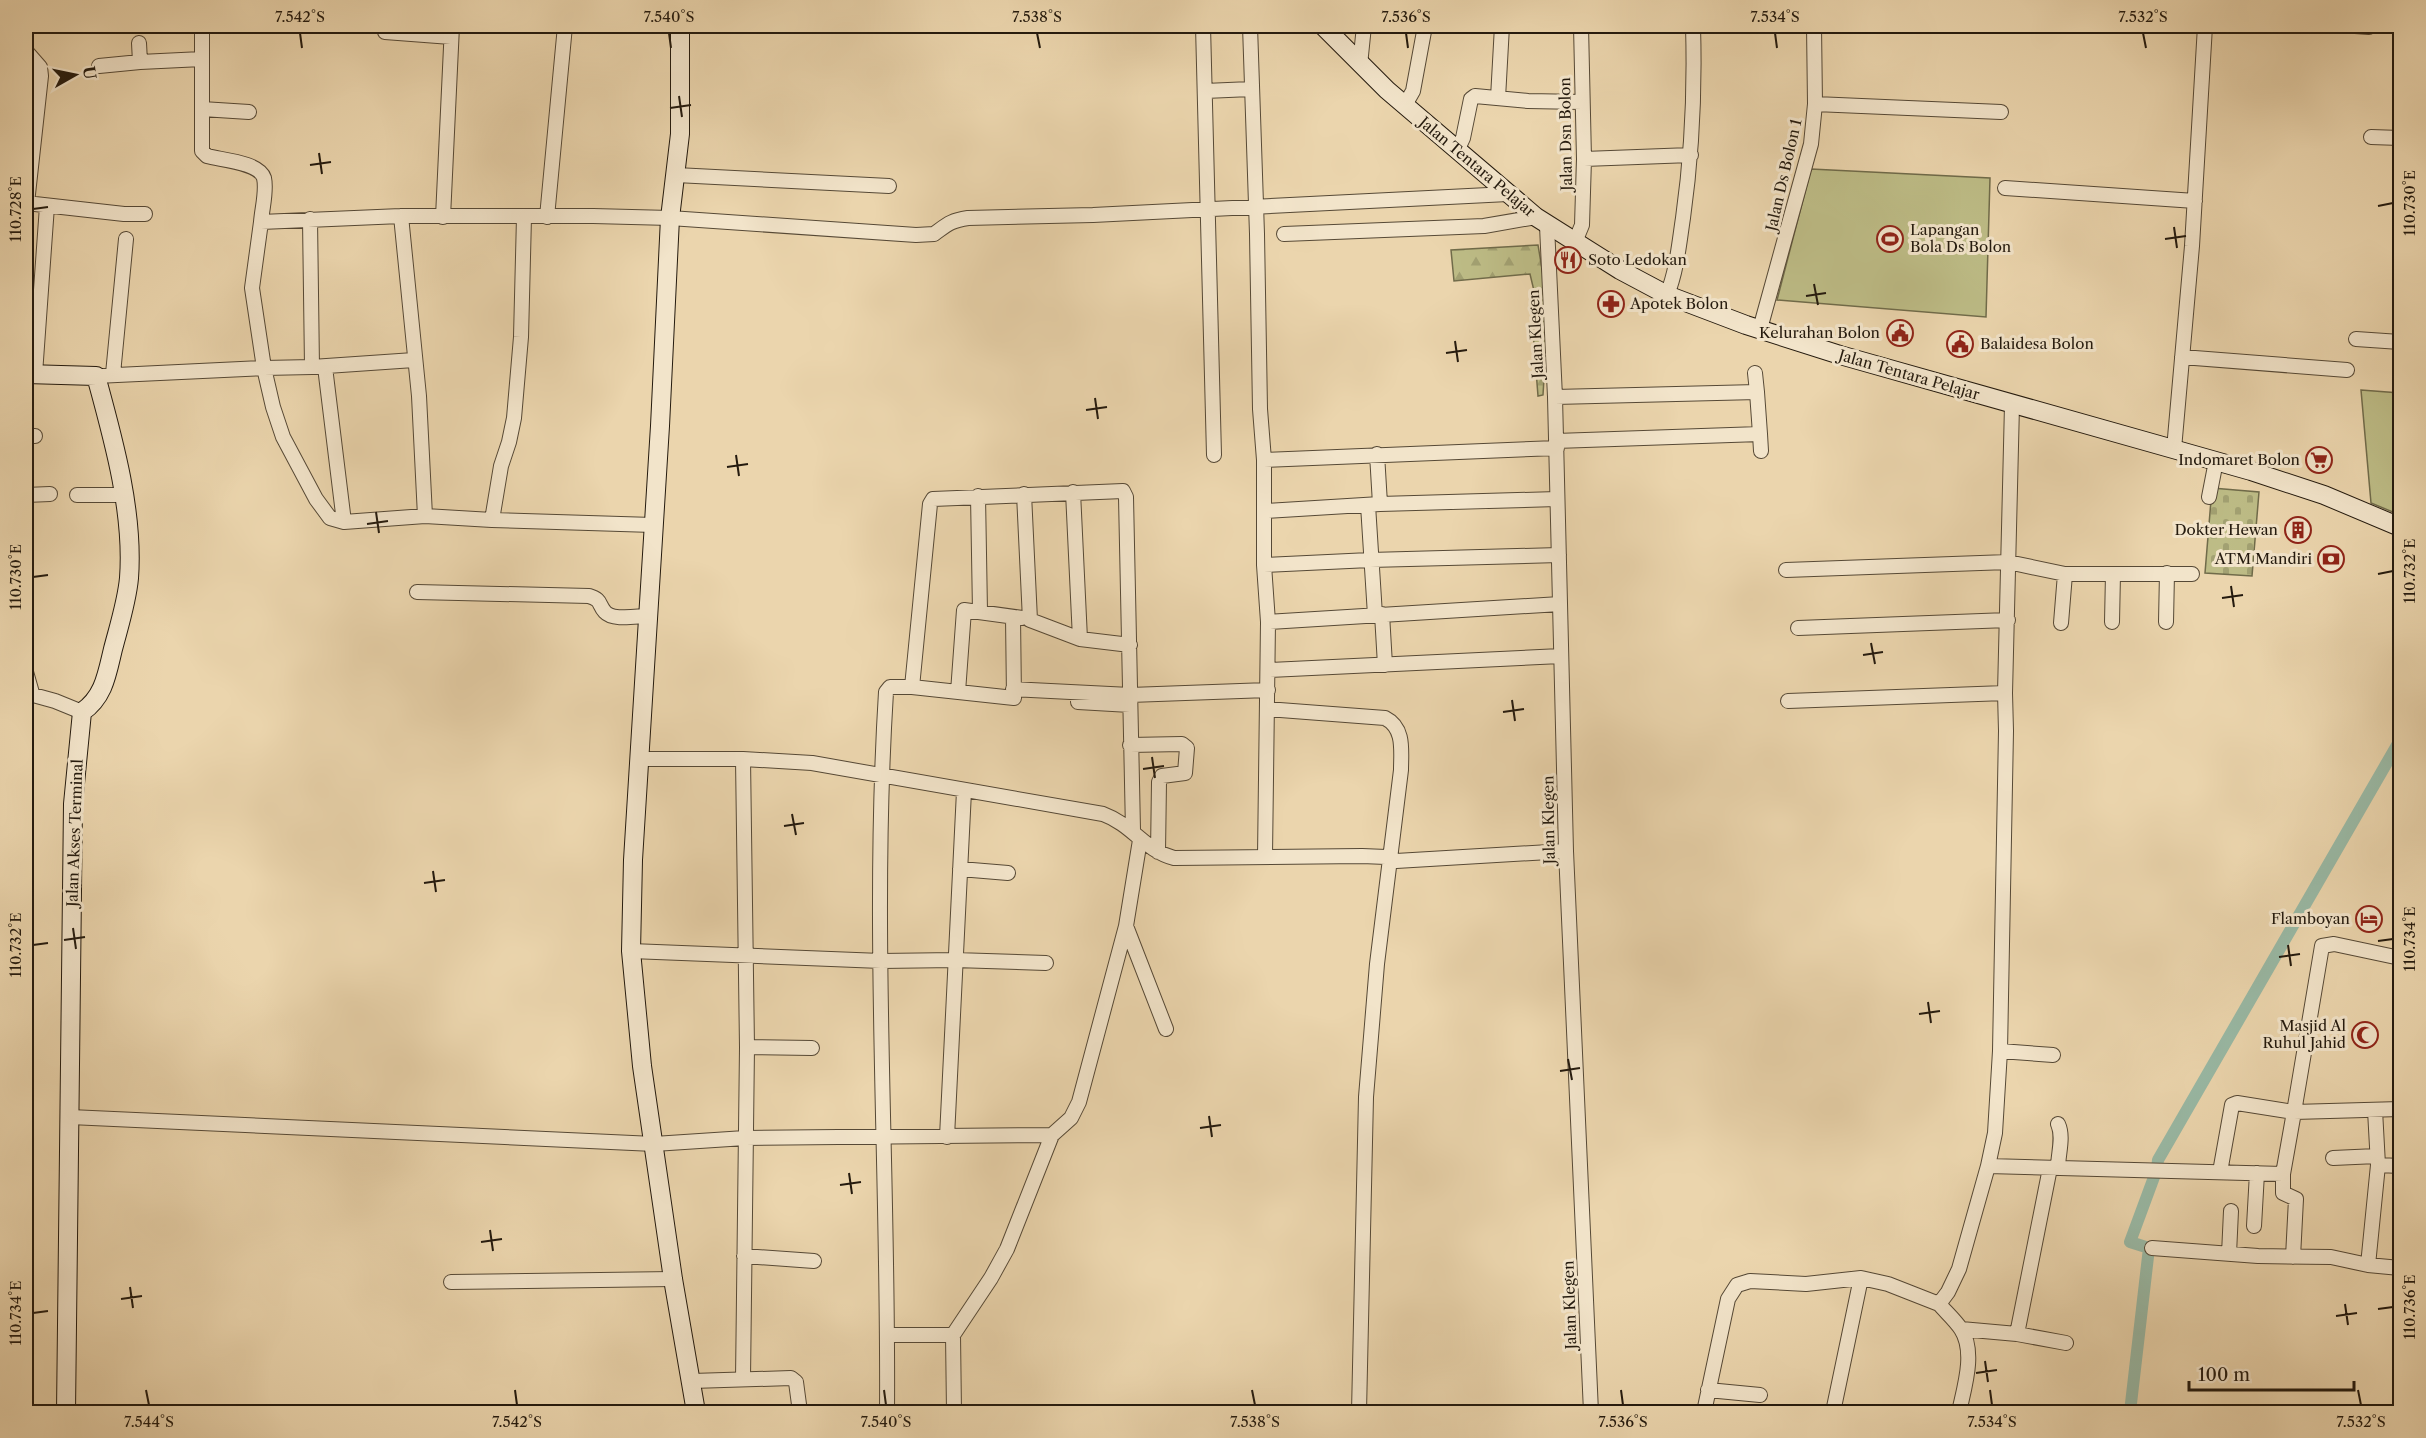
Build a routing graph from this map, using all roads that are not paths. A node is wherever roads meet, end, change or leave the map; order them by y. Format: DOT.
graph roads {
  1 [pos="202,26"];
  2 [pos="565,26"];
  3 [pos="680,26"];
  4 [pos="1203,26"];
  5 [pos="1250,26"];
  6 [pos="1323,26"];
  7 [pos="1364,26"];
  8 [pos="1425,26"];
  9 [pos="1502,26"];
  10 [pos="1581,26"];
  11 [pos="1693,26"];
  12 [pos="1815,26"];
  13 [pos="2205,26"];
  14 [pos="451,31"];
  15 [pos="385,32"];
  16 [pos="139,43"];
  17 [pos="26,51"];
  18 [pos="202,59"];
  19 [pos="140,62"];
  20 [pos="1360,65"];
  21 [pos="99,66"];
  22 [pos="1251,89"];
  23 [pos="1205,91"];
  24 [pos="1498,98"];
  25 [pos="1582,102"];
  26 [pos="1815,104"];
  27 [pos="1405,105"];
  28 [pos="202,109"];
  29 [pos="249,112"];
  30 [pos="2001,112"];
  31 [pos="2371,137"];
  32 [pos="2400,138"];
  33 [pos="1457,151"];
  34 [pos="1691,155"];
  35 [pos="1584,159"];
  36 [pos="676,176"];
  37 [pos="889,186"];
  38 [pos="2005,189"];
  39 [pos="1508,194"];
  40 [pos="2194,201"];
  41 [pos="26,203"];
  42 [pos="47,206"];
  43 [pos="1256,206"];
  44 [pos="1208,209"];
  45 [pos="145,214"];
  46 [pos="401,216"];
  47 [pos="443,217"];
  48 [pos="524,217"];
  49 [pos="547,217"];
  50 [pos="670,218"];
  51 [pos="310,219"];
  52 [pos="1541,221"];
  53 [pos="261,222"];
  54 [pos="1284,234"];
  55 [pos="126,239"];
  56 [pos="1575,242"];
  57 [pos="1667,295"];
  58 [pos="1760,328"];
  59 [pos="2356,339"];
  60 [pos="2400,342"];
  61 [pos="2182,357"];
  62 [pos="414,360"];
  63 [pos="319,367"];
  64 [pos="254,368"];
  65 [pos="2347,370"];
  66 [pos="1755,373"];
  67 [pos="30,374"];
  68 [pos="104,375"];
  69 [pos="1757,392"];
  70 [pos="1556,397"];
  71 [pos="2012,405"];
  72 [pos="1760,434"];
  73 [pos="1556,445"];
  74 [pos="2174,449"];
  75 [pos="1761,451"];
  76 [pos="1377,454"];
  77 [pos="1214,455"];
  78 [pos="1263,460"];
  79 [pos="2216,461"];
  80 [pos="1073,492"];
  81 [pos="50,494"];
  82 [pos="1024,494"];
  83 [pos="26,495"];
  84 [pos="77,495"];
  85 [pos="123,495"];
  86 [pos="978,496"];
  87 [pos="2209,497"];
  88 [pos="1557,499"];
  89 [pos="1374,505"];
  90 [pos="1265,512"];
  91 [pos="425,516"];
  92 [pos="492,520"];
  93 [pos="344,522"];
  94 [pos="653,525"];
  95 [pos="2400,526"];
  96 [pos="1559,555"];
  97 [pos="1370,560"];
  98 [pos="2008,562"];
  99 [pos="1264,565"];
  100 [pos="1786,570"];
  101 [pos="2167,573"];
  102 [pos="2065,574"];
  103 [pos="2113,574"];
  104 [pos="2192,574"];
  105 [pos="417,592"];
  106 [pos="1560,604"];
  107 [pos="980,611"];
  108 [pos="1378,614"];
  109 [pos="648,616"];
  110 [pos="1013,616"];
  111 [pos="1030,620"];
  112 [pos="2008,620"];
  113 [pos="1268,621"];
  114 [pos="2112,622"];
  115 [pos="2166,622"];
  116 [pos="2061,623"];
  117 [pos="1798,628"];
  118 [pos="1080,639"];
  119 [pos="1130,645"];
  120 [pos="1562,656"];
  121 [pos="1385,665"];
  122 [pos="1268,670"];
  123 [pos="26,672"];
  124 [pos="912,687"];
  125 [pos="1269,690"];
  126 [pos="958,692"];
  127 [pos="29,693"];
  128 [pos="1013,693"];
  129 [pos="2005,693"];
  130 [pos="1130,700"];
  131 [pos="1788,701"];
  132 [pos="1268,709"];
  133 [pos="82,712"];
  134 [pos="1130,745"];
  135 [pos="639,759"];
  136 [pos="743,759"];
  137 [pos="881,775"];
  138 [pos="964,791"];
  139 [pos="1137,835"];
  140 [pos="1566,851"];
  141 [pos="1158,852"];
  142 [pos="1265,856"];
  143 [pos="1390,859"];
  144 [pos="960,869"];
  145 [pos="1008,873"];
  146 [pos="1126,926"];
  147 [pos="632,951"];
  148 [pos="746,954"];
  149 [pos="2400,958"];
  150 [pos="955,960"];
  151 [pos="881,961"];
  152 [pos="1046,963"];
  153 [pos="1166,1029"];
  154 [pos="747,1047"];
  155 [pos="812,1048"];
  156 [pos="2000,1051"];
  157 [pos="2053,1055"];
  158 [pos="2400,1108"];
  159 [pos="2375,1110"];
  160 [pos="2294,1112"];
  161 [pos="70,1117"];
  162 [pos="2058,1124"];
  163 [pos="1052,1135"];
  164 [pos="883,1136"];
  165 [pos="947,1137"];
  166 [pos="745,1138"];
  167 [pos="654,1144"];
  168 [pos="2333,1158"];
  169 [pos="2378,1161"];
  170 [pos="2400,1166"];
  171 [pos="1988,1167"];
  172 [pos="2054,1168"];
  173 [pos="2220,1172"];
  174 [pos="2257,1173"];
  175 [pos="2283,1174"];
  176 [pos="2231,1211"];
  177 [pos="2254,1226"];
  178 [pos="2152,1248"];
  179 [pos="2229,1254"];
  180 [pos="744,1256"];
  181 [pos="2293,1257"];
  182 [pos="814,1260"];
  183 [pos="2368,1265"];
  184 [pos="2400,1268"];
  185 [pos="1861,1278"];
  186 [pos="673,1279"];
  187 [pos="451,1282"];
  188 [pos="1939,1304"];
  189 [pos="1962,1329"];
  190 [pos="2018,1334"];
  191 [pos="888,1335"];
  192 [pos="952,1335"];
  193 [pos="2066,1343"];
  194 [pos="743,1379"];
  195 [pos="692,1381"];
  196 [pos="1708,1390"];
  197 [pos="1760,1395"];
  198 [pos="66,1413"];
  199 [pos="696,1413"];
  200 [pos="800,1413"];
  201 [pos="887,1413"];
  202 [pos="954,1413"];
  203 [pos="1359,1413"];
  204 [pos="1591,1413"];
  205 [pos="1704,1413"];
  206 [pos="1833,1413"];
  207 [pos="1959,1413"];
  1 -- 18 [label="street"];
  2 -- 49 [label="street"];
  3 -- 36 [label="street"];
  4 -- 23 [label="street"];
  5 -- 22 [label="street"];
  6 -- 20 [label="street, Jalan Tentara Pelajar"];
  7 -- 20 [label="street"];
  8 -- 27 [label="street"];
  9 -- 24 [label="street"];
  10 -- 25 [label="street, Jalan Dsn Bolon"];
  11 -- 34 [label="street"];
  12 -- 26 [label="street, Jalan Ds Bolon 1"];
  13 -- 40 [label="street"];
  14 -- 15 [label="street"];
  14 -- 47 [label="street"];
  16 -- 19 [label="street"];
  17 -- 41 [label="street"];
  18 -- 19 [label="street"];
  18 -- 28 [label="street"];
  19 -- 21 [label="street"];
  20 -- 27 [label="street, Jalan Tentara Pelajar"];
  22 -- 23 [label="street"];
  22 -- 43 [label="street"];
  23 -- 44 [label="street"];
  24 -- 25 [label="street"];
  24 -- 33 [label="street"];
  25 -- 35 [label="street, Jalan Dsn Bolon"];
  26 -- 30 [label="street"];
  26 -- 58 [label="street, Jalan Ds Bolon 1"];
  27 -- 33 [label="street, Jalan Tentara Pelajar"];
  28 -- 29 [label="street"];
  28 -- 53 [label="street"];
  31 -- 32 [label="street"];
  33 -- 39 [label="street, Jalan Tentara Pelajar"];
  34 -- 35 [label="street"];
  34 -- 57 [label="street"];
  35 -- 56 [label="street, Jalan Dsn Bolon"];
  36 -- 37 [label="street"];
  36 -- 50 [label="street"];
  38 -- 40 [label="street"];
  39 -- 43 [label="street"];
  39 -- 52 [label="street, Jalan Tentara Pelajar"];
  40 -- 61 [label="street"];
  41 -- 42 [label="street"];
  42 -- 45 [label="street"];
  42 -- 67 [label="street"];
  43 -- 44 [label="street"];
  43 -- 78 [label="street"];
  44 -- 50 [label="street"];
  44 -- 77 [label="street"];
  46 -- 47 [label="street"];
  46 -- 51 [label="street"];
  46 -- 62 [label="street"];
  47 -- 48 [label="street"];
  48 -- 49 [label="street"];
  48 -- 92 [label="street"];
  49 -- 50 [label="street"];
  50 -- 94 [label="street"];
  51 -- 53 [label="street"];
  51 -- 63 [label="street"];
  52 -- 54 [label="street"];
  52 -- 56 [label="street, Jalan Tentara Pelajar"];
  52 -- 70 [label="street, Jalan Klegen"];
  53 -- 64 [label="street"];
  55 -- 68 [label="street"];
  56 -- 57 [label="street, Jalan Tentara Pelajar"];
  57 -- 58 [label="street, Jalan Tentara Pelajar"];
  58 -- 71 [label="street, Jalan Tentara Pelajar"];
  59 -- 60 [label="street"];
  61 -- 65 [label="street"];
  61 -- 74 [label="street"];
  62 -- 63 [label="street"];
  62 -- 91 [label="street"];
  63 -- 64 [label="street"];
  63 -- 93 [label="street"];
  64 -- 68 [label="street"];
  64 -- 93 [label="street"];
  66 -- 69 [label="street"];
  67 -- 68 [label="street"];
  68 -- 85 [label="street"];
  69 -- 70 [label="street"];
  69 -- 72 [label="street"];
  70 -- 73 [label="street, Jalan Klegen"];
  71 -- 74 [label="street, Jalan Tentara Pelajar"];
  71 -- 98 [label="street"];
  72 -- 73 [label="street"];
  72 -- 75 [label="street"];
  73 -- 76 [label="street"];
  73 -- 88 [label="street, Jalan Klegen"];
  74 -- 79 [label="street, Jalan Tentara Pelajar"];
  76 -- 78 [label="street"];
  76 -- 89 [label="street"];
  78 -- 90 [label="street"];
  79 -- 87 [label="street"];
  79 -- 95 [label="street, Jalan Tentara Pelajar"];
  80 -- 82 [label="street"];
  80 -- 118 [label="street"];
  80 -- 119 [label="street"];
  81 -- 83 [label="street"];
  82 -- 86 [label="street"];
  82 -- 111 [label="street"];
  84 -- 85 [label="street"];
  85 -- 133 [label="street"];
  86 -- 107 [label="street"];
  86 -- 124 [label="street"];
  88 -- 89 [label="street"];
  88 -- 96 [label="street, Jalan Klegen"];
  89 -- 90 [label="street"];
  89 -- 97 [label="street"];
  90 -- 99 [label="street"];
  91 -- 92 [label="street"];
  91 -- 93 [label="street"];
  92 -- 94 [label="street"];
  94 -- 109 [label="street"];
  96 -- 97 [label="street"];
  96 -- 106 [label="street, Jalan Klegen"];
  97 -- 99 [label="street"];
  97 -- 108 [label="street"];
  98 -- 100 [label="street"];
  98 -- 102 [label="street"];
  98 -- 112 [label="street"];
  99 -- 113 [label="street"];
  101 -- 103 [label="street"];
  101 -- 104 [label="street"];
  101 -- 115 [label="street"];
  102 -- 103 [label="street"];
  102 -- 116 [label="street"];
  103 -- 114 [label="street"];
  105 -- 109 [label="street"];
  106 -- 108 [label="street"];
  106 -- 120 [label="street, Jalan Klegen"];
  107 -- 110 [label="street"];
  107 -- 126 [label="street"];
  108 -- 113 [label="street"];
  108 -- 121 [label="street"];
  109 -- 135 [label="street"];
  110 -- 111 [label="street"];
  110 -- 128 [label="street"];
  111 -- 118 [label="street"];
  112 -- 117 [label="street"];
  112 -- 129 [label="street"];
  113 -- 122 [label="street"];
  118 -- 119 [label="street"];
  119 -- 130 [label="street"];
  120 -- 121 [label="street"];
  120 -- 140 [label="street, Jalan Klegen"];
  121 -- 122 [label="street"];
  122 -- 125 [label="street"];
  123 -- 127 [label="street"];
  124 -- 126 [label="street"];
  124 -- 137 [label="street"];
  125 -- 130 [label="street"];
  125 -- 132 [label="street"];
  126 -- 128 [label="street"];
  127 -- 133 [label="street"];
  128 -- 130 [label="street"];
  129 -- 131 [label="street"];
  129 -- 156 [label="street"];
  130 -- 134 [label="street"];
  132 -- 142 [label="street"];
  132 -- 143 [label="street"];
  133 -- 161 [label="street, Jalan Akses Terminal"];
  134 -- 139 [label="street"];
  134 -- 141 [label="street"];
  135 -- 136 [label="street"];
  135 -- 147 [label="street"];
  136 -- 137 [label="street"];
  136 -- 148 [label="street"];
  137 -- 138 [label="street"];
  137 -- 151 [label="street"];
  138 -- 139 [label="street"];
  138 -- 144 [label="street"];
  139 -- 141 [label="street"];
  139 -- 146 [label="street"];
  140 -- 143 [label="street"];
  140 -- 204 [label="street, Jalan Klegen"];
  141 -- 142 [label="street"];
  142 -- 143 [label="street"];
  143 -- 203 [label="street"];
  144 -- 145 [label="street"];
  144 -- 150 [label="street"];
  146 -- 153 [label="street"];
  146 -- 163 [label="street"];
  147 -- 148 [label="street"];
  147 -- 167 [label="street"];
  148 -- 151 [label="street"];
  148 -- 154 [label="street"];
  149 -- 160 [label="street"];
  150 -- 151 [label="street"];
  150 -- 152 [label="street"];
  150 -- 165 [label="street"];
  151 -- 164 [label="street"];
  154 -- 155 [label="street"];
  154 -- 166 [label="street"];
  156 -- 157 [label="street"];
  156 -- 171 [label="street"];
  158 -- 159 [label="street"];
  159 -- 160 [label="street"];
  159 -- 169 [label="street"];
  160 -- 173 [label="street"];
  160 -- 175 [label="street"];
  161 -- 167 [label="street"];
  161 -- 198 [label="street, Jalan Akses Terminal"];
  162 -- 172 [label="street"];
  163 -- 165 [label="street"];
  163 -- 192 [label="street"];
  164 -- 165 [label="street"];
  164 -- 166 [label="street"];
  164 -- 191 [label="street"];
  166 -- 167 [label="street"];
  166 -- 180 [label="street"];
  167 -- 186 [label="street"];
  168 -- 169 [label="street"];
  169 -- 170 [label="street"];
  169 -- 183 [label="street"];
  171 -- 172 [label="street"];
  171 -- 188 [label="street"];
  172 -- 173 [label="street"];
  172 -- 190 [label="street"];
  173 -- 174 [label="street"];
  174 -- 175 [label="street"];
  174 -- 177 [label="street"];
  175 -- 181 [label="street"];
  176 -- 179 [label="street"];
  178 -- 179 [label="street"];
  179 -- 181 [label="street"];
  180 -- 182 [label="street"];
  180 -- 194 [label="street"];
  181 -- 183 [label="street"];
  183 -- 184 [label="street"];
  185 -- 188 [label="street"];
  185 -- 196 [label="street"];
  185 -- 206 [label="street"];
  186 -- 187 [label="street"];
  186 -- 195 [label="street"];
  188 -- 189 [label="street"];
  189 -- 190 [label="street"];
  189 -- 207 [label="street"];
  190 -- 193 [label="street"];
  191 -- 192 [label="street"];
  191 -- 201 [label="street"];
  192 -- 202 [label="street"];
  194 -- 195 [label="street"];
  194 -- 200 [label="street"];
  195 -- 199 [label="street"];
  196 -- 197 [label="street"];
  196 -- 205 [label="street"];
}
